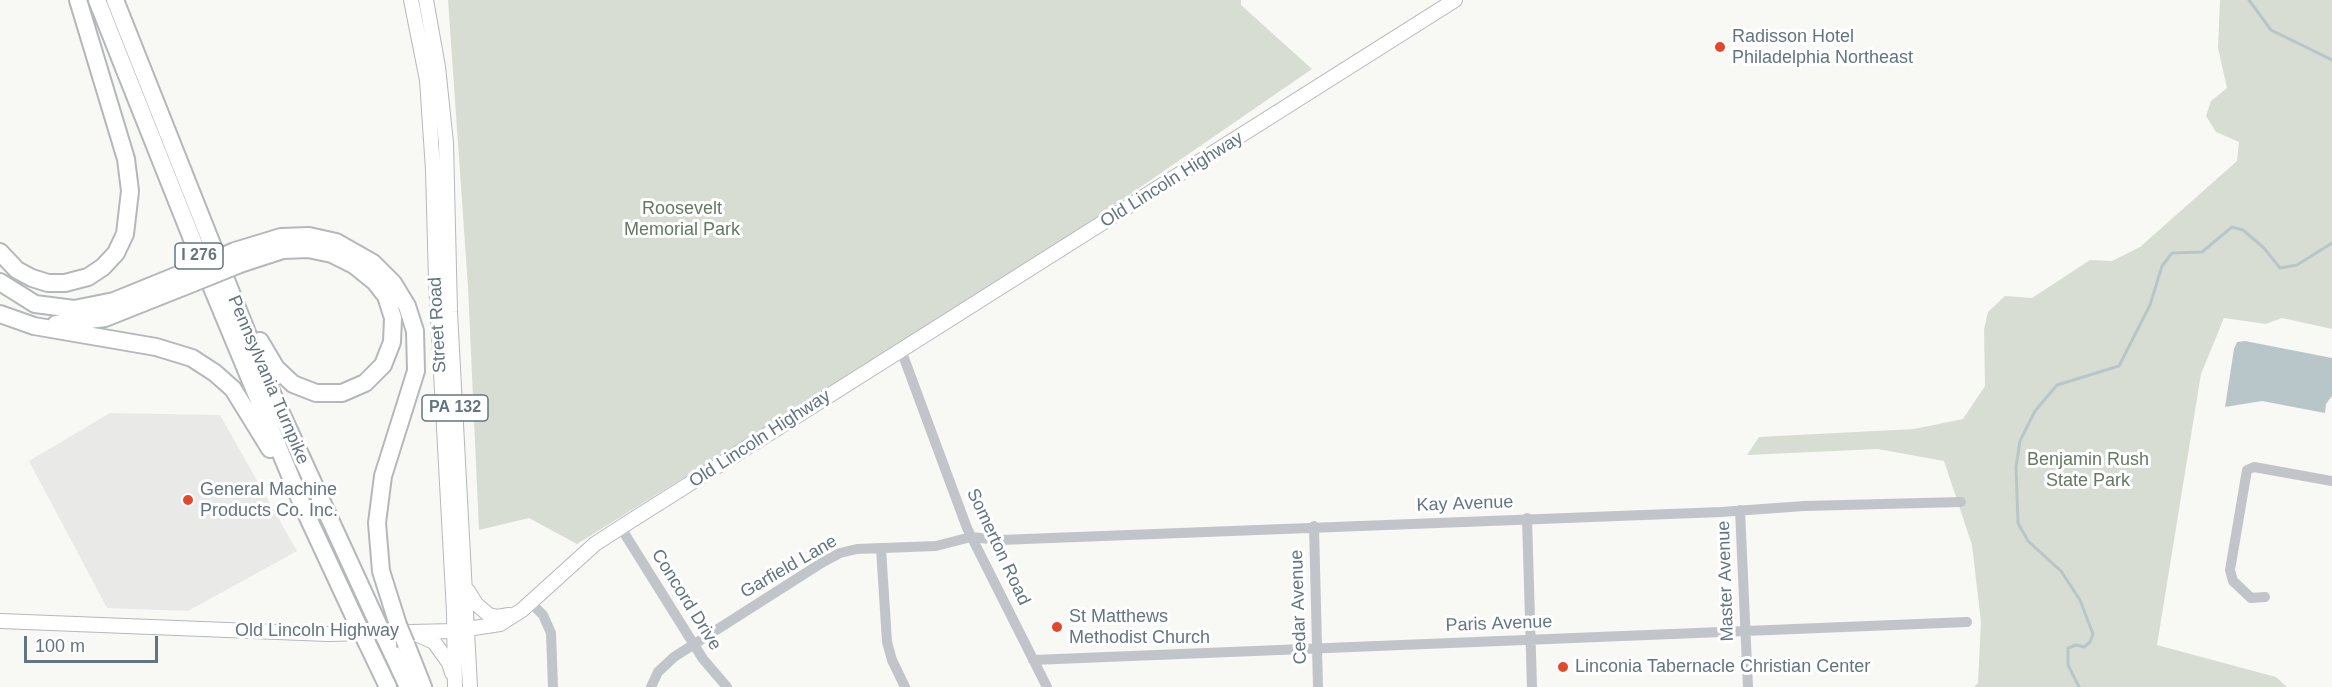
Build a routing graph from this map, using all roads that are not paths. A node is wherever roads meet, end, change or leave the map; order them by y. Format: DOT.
graph roads {
  1 [pos="78,0"];
  2 [pos="97,0"];
  3 [pos="115,0"];
  4 [pos="411,0"];
  5 [pos="426,0"];
  6 [pos="1455,0"];
  7 [pos="0,252"];
  8 [pos="216,255"];
  9 [pos="238,257"];
  10 [pos="190,277"];
  11 [pos="0,282"];
  12 [pos="0,314"];
  13 [pos="34,326"];
  14 [pos="901,350"];
  15 [pos="2332,481"];
  16 [pos="1961,502"];
  17 [pos="304,509"];
  18 [pos="1740,510"];
  19 [pos="1527,518"];
  20 [pos="1314,526"];
  21 [pos="621,528"];
  22 [pos="971,537"];
  23 [pos="881,548"];
  24 [pos="466,585"];
  25 [pos="2265,597"];
  26 [pos="531,603"];
  27 [pos="519,612"];
  28 [pos="0,621"];
  29 [pos="1967,622"];
  30 [pos="461,631"];
  31 [pos="1745,631"];
  32 [pos="405,634"];
  33 [pos="1531,639"];
  34 [pos="694,644"];
  35 [pos="1316,647"];
  36 [pos="1033,660"];
  37 [pos="388,687"];
  38 [pos="408,687"];
  39 [pos="423,687"];
  40 [pos="455,687"];
  41 [pos="470,687"];
  42 [pos="553,687"];
  43 [pos="651,687"];
  44 [pos="727,687"];
  45 [pos="905,687"];
  46 [pos="1047,687"];
  47 [pos="1318,687"];
  48 [pos="1532,687"];
  49 [pos="1748,687"];
  1 -- 7 [label="highway"];
  2 -- 17 [label="highway, Pennsylvania Turnpike / I 276"];
  3 -- 8 [label="highway, Pennsylvania Turnpike / I 276"];
  4 -- 30 [label="main road, Street Road / PA 132"];
  5 -- 24 [label="main road, Street Road / PA 132"];
  6 -- 14 [label="main road, Old Lincoln Highway"];
  8 -- 9 [label="highway"];
  8 -- 38 [label="highway, Pennsylvania Turnpike / I 276, bridge"];
  9 -- 10 [label="highway, bridge"];
  9 -- 32 [label="highway"];
  10 -- 11 [label="highway"];
  10 -- 13 [label="highway"];
  12 -- 13 [label="highway"];
  13 -- 17 [label="highway"];
  14 -- 21 [label="main road, Old Lincoln Highway"];
  14 -- 22 [label="street, Somerton Road"];
  15 -- 25 [label="street"];
  16 -- 18 [label="street, Kay Avenue"];
  17 -- 37 [label="highway, Pennsylvania Turnpike / I 276, bridge"];
  18 -- 19 [label="street, Kay Avenue"];
  18 -- 31 [label="street, Master Avenue"];
  19 -- 20 [label="street, Kay Avenue"];
  19 -- 33 [label="street"];
  20 -- 22 [label="street, Kay Avenue"];
  20 -- 35 [label="street, Cedar Avenue"];
  21 -- 26 [label="main road, Old Lincoln Highway"];
  21 -- 34 [label="street, Concord Drive"];
  22 -- 23 [label="street, Garfield Lane"];
  22 -- 36 [label="street, Somerton Road"];
  23 -- 34 [label="street, Garfield Lane"];
  23 -- 45 [label="street"];
  24 -- 27 [label="main road"];
  24 -- 30 [label="main road, Street Road / PA 132"];
  26 -- 27 [label="main road, Old Lincoln Highway"];
  26 -- 42 [label="street"];
  27 -- 30 [label="main road, Old Lincoln Highway"];
  28 -- 32 [label="main road, Old Lincoln Highway"];
  29 -- 31 [label="street, Paris Avenue"];
  30 -- 32 [label="main road, Old Lincoln Highway"];
  30 -- 40 [label="main road, Street Road / PA 132"];
  30 -- 41 [label="main road, Street Road / PA 132"];
  31 -- 33 [label="street, Paris Avenue"];
  31 -- 49 [label="street, Master Avenue"];
  32 -- 39 [label="highway"];
  32 -- 40 [label="main road"];
  33 -- 35 [label="street, Paris Avenue"];
  33 -- 48 [label="street"];
  34 -- 43 [label="street, Garfield Lane"];
  34 -- 44 [label="street, Concord Drive"];
  35 -- 36 [label="street, Paris Avenue"];
  35 -- 47 [label="street, Cedar Avenue"];
  36 -- 46 [label="street, Somerton Road"];
}
